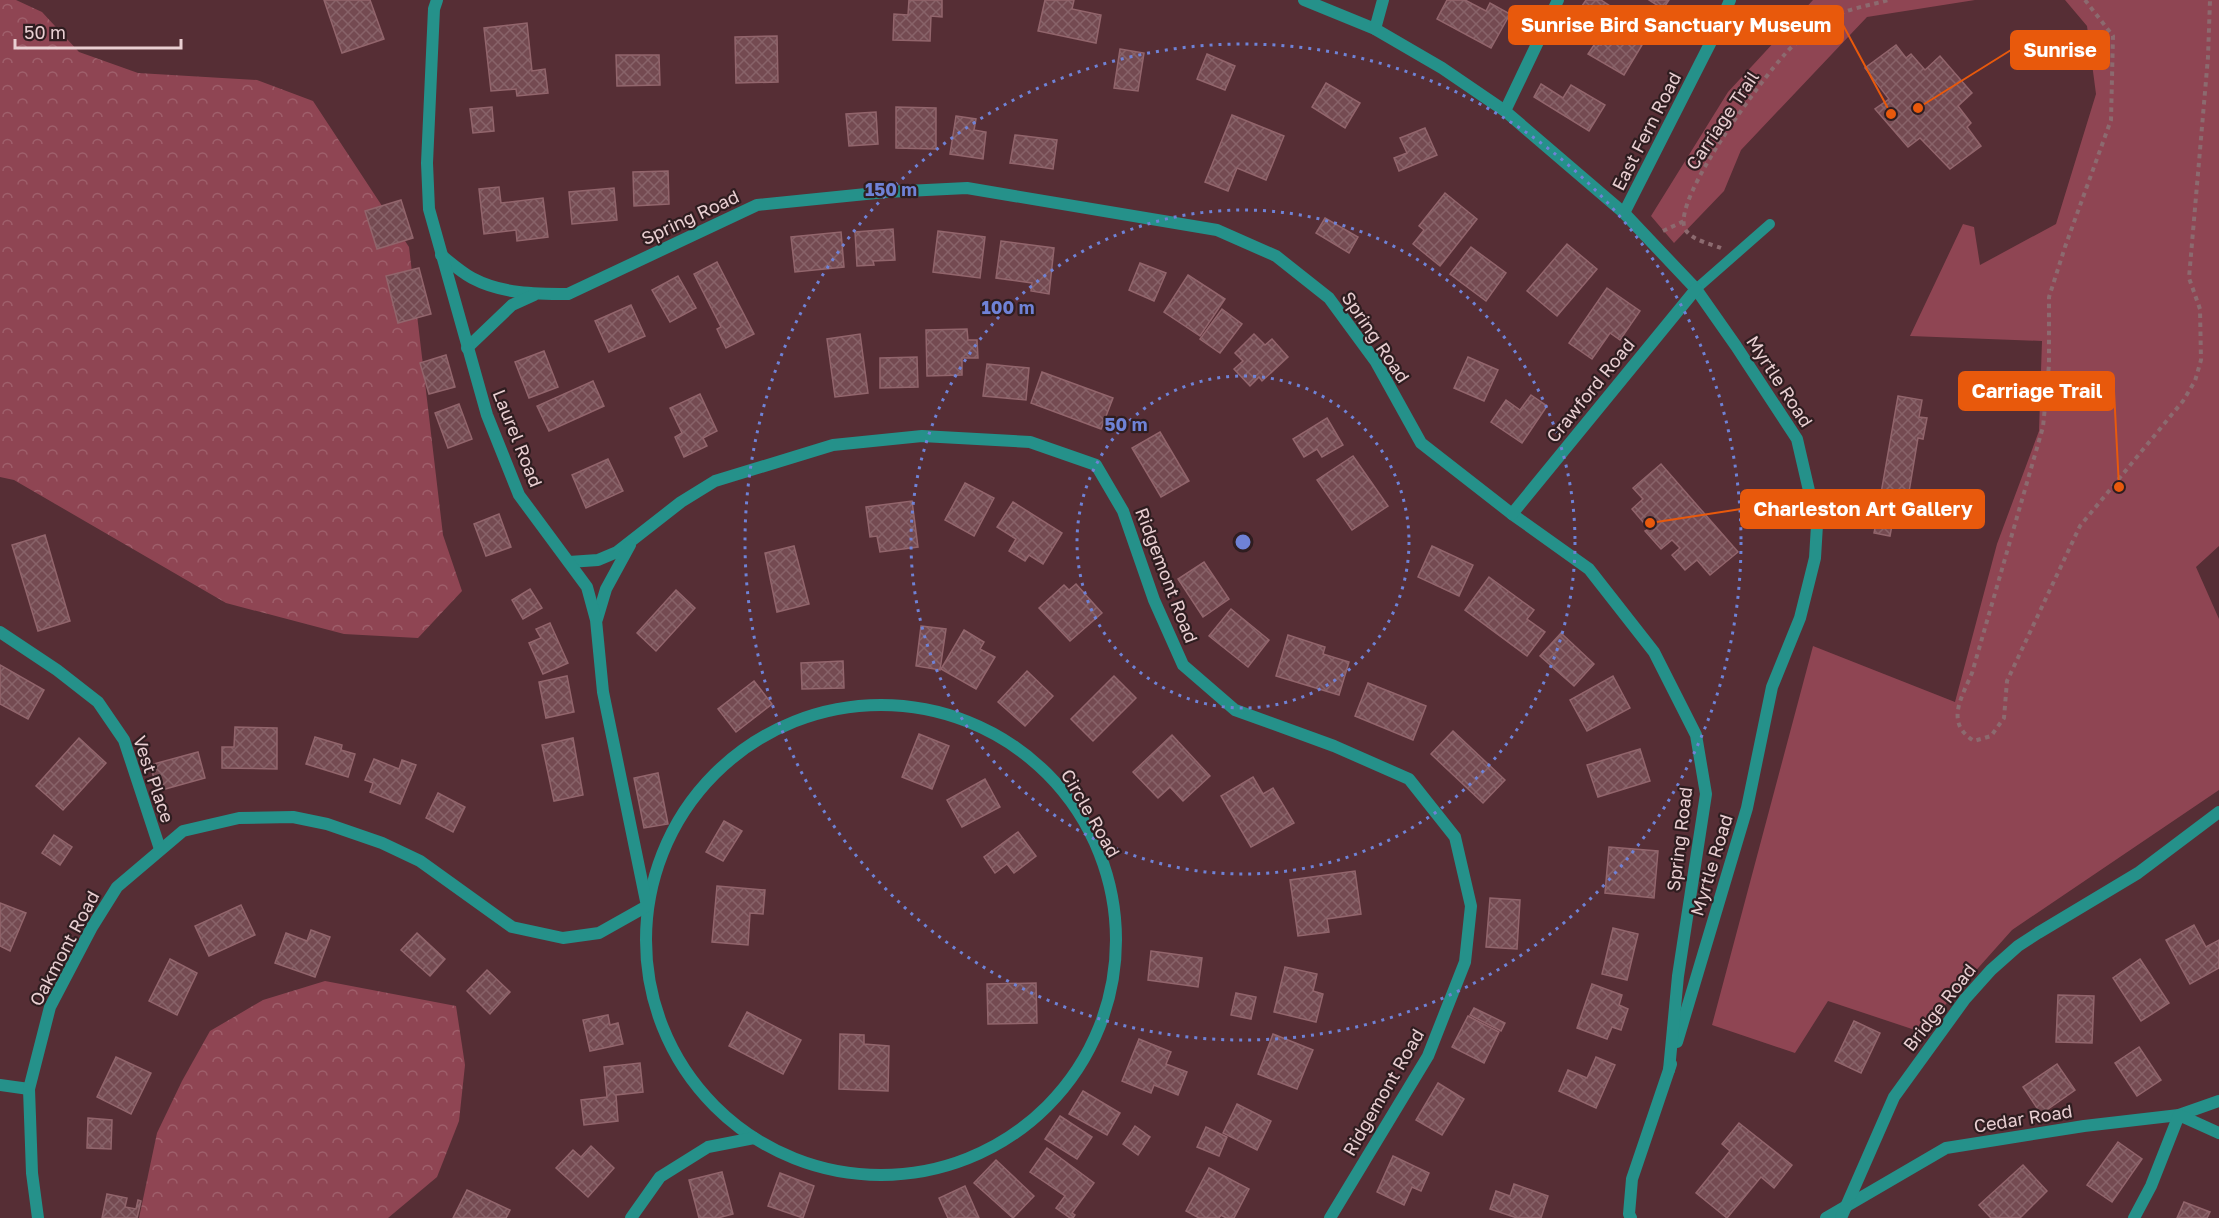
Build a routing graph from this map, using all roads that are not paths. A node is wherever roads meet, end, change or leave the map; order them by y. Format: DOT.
graph roads {
  1 [pos="437,0"];
  2 [pos="1304,0"];
  3 [pos="1383,0"];
  4 [pos="1558,0"];
  5 [pos="1730,0"];
  6 [pos="1375,29"];
  7 [pos="1505,111"];
  8 [pos="1624,213"];
  9 [pos="1770,224"];
  10 [pos="441,255"];
  11 [pos="1696,289"];
  12 [pos="535,294"];
  13 [pos="467,348"];
  14 [pos="1512,514"];
  15 [pos="632,541"];
  16 [pos="569,562"];
  17 [pos="597,620"];
  18 [pos="0,632"];
  19 [pos="2219,812"];
  20 [pos="160,849"];
  21 [pos="647,906"];
  22 [pos="1669,1070"];
  23 [pos="0,1086"];
  24 [pos="29,1089"];
  25 [pos="2219,1101"];
  26 [pos="2179,1115"];
  27 [pos="2219,1133"];
  28 [pos="754,1138"];
  29 [pos="1844,1212"];
  30 [pos="38,1218"];
  31 [pos="631,1218"];
  32 [pos="1330,1218"];
  33 [pos="1631,1218"];
  34 [pos="1826,1218"];
  35 [pos="2134,1218"];
  1 -- 10 [label="street, Laurel Road"];
  2 -- 6 [label="street, Myrtle Road"];
  3 -- 6 [label="street"];
  4 -- 7 [label="street"];
  5 -- 8 [label="street, East Fern Road"];
  6 -- 7 [label="street, Myrtle Road"];
  7 -- 8 [label="street, Myrtle Road"];
  8 -- 11 [label="street, Myrtle Road"];
  9 -- 11 [label="lane"];
  10 -- 12 [label="street, Spring Road"];
  10 -- 13 [label="street, Laurel Road"];
  11 -- 14 [label="street, Crawford Road"];
  11 -- 22 [label="street, Myrtle Road"];
  12 -- 13 [label="street, Spring Road"];
  12 -- 14 [label="street, Spring Road"];
  13 -- 16 [label="street, Laurel Road"];
  14 -- 22 [label="street, Spring Road"];
  15 -- 16 [label="street, Ridgemont Road"];
  15 -- 17 [label="street, Ridgemont Road"];
  15 -- 32 [label="street, Ridgemont Road"];
  16 -- 17 [label="street, Laurel Road"];
  17 -- 21 [label="street, Laurel Road"];
  18 -- 20 [label="street, Vest Place"];
  19 -- 29 [label="street, Bridge Road"];
  20 -- 21 [label="street, Oakmont Road"];
  20 -- 24 [label="street, Oakmont Road"];
  21 -- 28 [label="street, Circle Road"];
  21 -- 28 [label="street, Circle Road"];
  22 -- 33 [label="street, Myrtle Road"];
  23 -- 24 [label="street"];
  24 -- 30 [label="street, Oakmont Road"];
  25 -- 26 [label="street, Cedar Road"];
  26 -- 27 [label="street"];
  26 -- 29 [label="street, Cedar Road"];
  26 -- 35 [label="street"];
  28 -- 31 [label="street"];
  29 -- 34 [label="street"];
}
